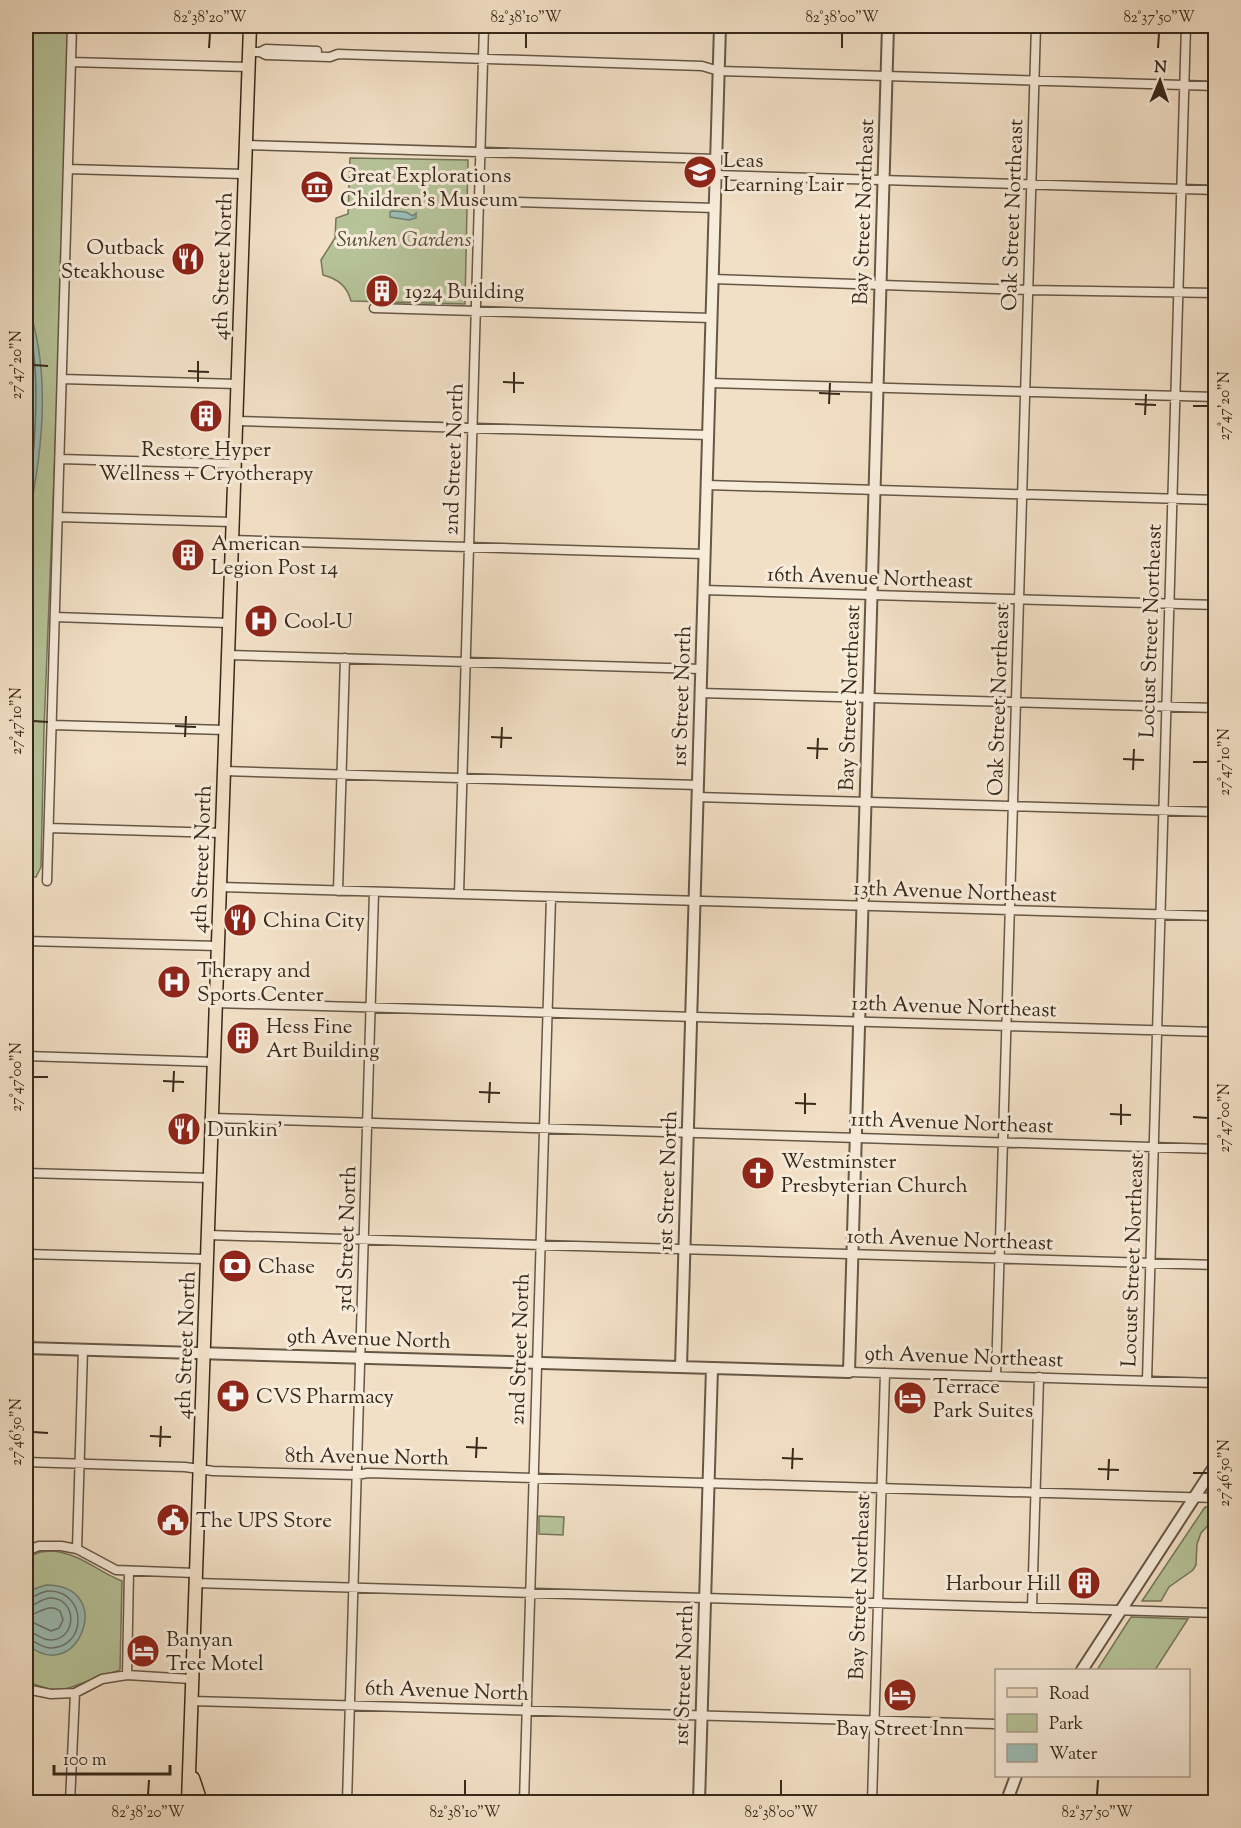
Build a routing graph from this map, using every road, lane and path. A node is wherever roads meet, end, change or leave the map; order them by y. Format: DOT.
graph roads {
  1 [pos="72,26"];
  2 [pos="250,26"];
  3 [pos="484,26"];
  4 [pos="720,26"];
  5 [pos="888,26"];
  6 [pos="1036,26"];
  7 [pos="1186,26"];
  8 [pos="255,52"];
  9 [pos="483,59"];
  10 [pos="71,62"];
  11 [pos="248,67"];
  12 [pos="719,71"];
  13 [pos="887,76"];
  14 [pos="1034,80"];
  15 [pos="1185,85"];
  16 [pos="1215,86"];
  17 [pos="245,145"];
  18 [pos="480,152"];
  19 [pos="716,159"];
  20 [pos="68,169"];
  21 [pos="244,174"];
  22 [pos="716,175"];
  23 [pos="884,180"];
  24 [pos="1031,184"];
  25 [pos="1182,189"];
  26 [pos="1215,190"];
  27 [pos="479,201"];
  28 [pos="715,208"];
  29 [pos="713,279"];
  30 [pos="881,284"];
  31 [pos="1028,290"];
  32 [pos="1179,292"];
  33 [pos="1215,293"];
  34 [pos="374,308"];
  35 [pos="476,311"];
  36 [pos="711,318"];
  37 [pos="62,379"];
  38 [pos="710,383"];
  39 [pos="237,384"];
  40 [pos="878,387"];
  41 [pos="1025,392"];
  42 [pos="1175,396"];
  43 [pos="1215,398"];
  44 [pos="236,421"];
  45 [pos="472,428"];
  46 [pos="708,435"];
  47 [pos="60,459"];
  48 [pos="234,464"];
  49 [pos="706,485"];
  50 [pos="874,490"];
  51 [pos="1022,494"];
  52 [pos="1172,499"];
  53 [pos="1215,500"];
  54 [pos="58,517"];
  55 [pos="232,522"];
  56 [pos="232,540"];
  57 [pos="469,547"];
  58 [pos="705,554"];
  59 [pos="704,590"];
  60 [pos="872,595"];
  61 [pos="1019,600"];
  62 [pos="1169,604"];
  63 [pos="1215,605"];
  64 [pos="55,617"];
  65 [pos="229,622"];
  66 [pos="228,655"];
  67 [pos="345,658"];
  68 [pos="465,662"];
  69 [pos="701,669"];
  70 [pos="700,693"];
  71 [pos="868,698"];
  72 [pos="1016,702"];
  73 [pos="1166,707"];
  74 [pos="1215,708"];
  75 [pos="52,725"];
  76 [pos="225,730"];
  77 [pos="224,771"];
  78 [pos="342,774"];
  79 [pos="462,778"];
  80 [pos="698,785"];
  81 [pos="697,797"];
  82 [pos="865,802"];
  83 [pos="1013,806"];
  84 [pos="1163,810"];
  85 [pos="1215,812"];
  86 [pos="49,828"];
  87 [pos="222,833"];
  88 [pos="47,881"];
  89 [pos="220,887"];
  90 [pos="338,891"];
  91 [pos="374,892"];
  92 [pos="459,894"];
  93 [pos="551,897"];
  94 [pos="694,901"];
  95 [pos="862,906"];
  96 [pos="1010,910"];
  97 [pos="1160,915"];
  98 [pos="1215,916"];
  99 [pos="26,940"];
  100 [pos="218,946"];
  101 [pos="216,1003"];
  102 [pos="371,1007"];
  103 [pos="547,1012"];
  104 [pos="691,1017"];
  105 [pos="859,1021"];
  106 [pos="1006,1026"];
  107 [pos="1157,1030"];
  108 [pos="1215,1032"];
  109 [pos="26,1056"];
  110 [pos="214,1062"];
  111 [pos="212,1118"];
  112 [pos="367,1123"];
  113 [pos="544,1128"];
  114 [pos="687,1132"];
  115 [pos="855,1137"];
  116 [pos="1003,1142"];
  117 [pos="1153,1146"];
  118 [pos="1215,1149"];
  119 [pos="26,1173"];
  120 [pos="210,1178"];
  121 [pos="26,1180"];
  122 [pos="208,1235"];
  123 [pos="364,1240"];
  124 [pos="540,1245"];
  125 [pos="684,1249"];
  126 [pos="26,1254"];
  127 [pos="852,1254"];
  128 [pos="207,1259"];
  129 [pos="1000,1259"];
  130 [pos="1150,1263"];
  131 [pos="1215,1265"];
  132 [pos="26,1348"];
  133 [pos="83,1349"];
  134 [pos="204,1353"];
  135 [pos="360,1358"];
  136 [pos="537,1363"];
  137 [pos="681,1367"];
  138 [pos="712,1368"];
  139 [pos="849,1372"];
  140 [pos="885,1373"];
  141 [pos="996,1376"];
  142 [pos="1039,1377"];
  143 [pos="1146,1381"];
  144 [pos="1215,1383"];
  145 [pos="26,1462"];
  146 [pos="80,1463"];
  147 [pos="1215,1464"];
  148 [pos="200,1468"];
  149 [pos="357,1475"];
  150 [pos="534,1478"];
  151 [pos="708,1483"];
  152 [pos="882,1488"];
  153 [pos="1036,1492"];
  154 [pos="1195,1497"];
  155 [pos="1215,1498"];
  156 [pos="77,1549"];
  157 [pos="26,1551"];
  158 [pos="129,1571"];
  159 [pos="195,1578"];
  160 [pos="354,1588"];
  161 [pos="530,1593"];
  162 [pos="705,1598"];
  163 [pos="878,1603"];
  164 [pos="1032,1608"];
  165 [pos="1121,1610"];
  166 [pos="1215,1613"];
  167 [pos="1083,1669"];
  168 [pos="127,1675"];
  169 [pos="191,1679"];
  170 [pos="26,1689"];
  171 [pos="75,1693"];
  172 [pos="191,1701"];
  173 [pos="350,1705"];
  174 [pos="527,1710"];
  175 [pos="702,1716"];
  176 [pos="875,1721"];
  177 [pos="995,1724"];
  178 [pos="190,1766"];
  179 [pos="1016,1777"];
  180 [pos="70,1803"];
  181 [pos="188,1803"];
  182 [pos="201,1803"];
  183 [pos="347,1803"];
  184 [pos="524,1803"];
  185 [pos="699,1803"];
  186 [pos="872,1803"];
  187 [pos="1010,1803"];
  1 -- 10 [label="street"];
  2 -- 8 [label="main road, 4th Street North"];
  3 -- 9 [label="street, 2nd Street North"];
  4 -- 12 [label="street, 1st Street North"];
  5 -- 13 [label="street, Bay Street Northeast"];
  6 -- 14 [label="street, Oak Street Northeast"];
  7 -- 15 [label="street, Locust Street Northeast"];
  8 -- 9 [label="street"];
  8 -- 11 [label="main road, 4th Street North"];
  9 -- 12 [label="street"];
  9 -- 18 [label="street, 2nd Street North"];
  10 -- 11 [label="street"];
  10 -- 20 [label="street"];
  11 -- 17 [label="main road, 4th Street North"];
  12 -- 13 [label="street"];
  12 -- 19 [label="street, 1st Street North"];
  13 -- 14 [label="street"];
  13 -- 23 [label="street, Bay Street Northeast"];
  14 -- 15 [label="street"];
  14 -- 24 [label="street, Oak Street Northeast"];
  15 -- 16 [label="street"];
  15 -- 25 [label="street, Locust Street Northeast"];
  17 -- 18 [label="street"];
  17 -- 21 [label="main road, 4th Street North"];
  18 -- 19 [label="street"];
  18 -- 27 [label="street, 2nd Street North"];
  19 -- 22 [label="street, 1st Street North"];
  20 -- 21 [label="street"];
  20 -- 37 [label="street"];
  21 -- 39 [label="main road, 4th Street North"];
  22 -- 23 [label="street"];
  22 -- 28 [label="street, 1st Street North"];
  23 -- 24 [label="street"];
  23 -- 30 [label="street, Bay Street Northeast"];
  24 -- 25 [label="street"];
  24 -- 31 [label="street, Oak Street Northeast"];
  25 -- 26 [label="street"];
  25 -- 32 [label="street, Locust Street Northeast"];
  27 -- 28 [label="street"];
  27 -- 35 [label="street, 2nd Street North"];
  28 -- 29 [label="street, 1st Street North"];
  29 -- 30 [label="street"];
  29 -- 36 [label="street, 1st Street North"];
  30 -- 31 [label="street"];
  30 -- 40 [label="street, Bay Street Northeast"];
  31 -- 32 [label="street"];
  31 -- 41 [label="street, Oak Street Northeast"];
  32 -- 33 [label="street"];
  32 -- 42 [label="street, Locust Street Northeast"];
  34 -- 35 [label="street"];
  35 -- 36 [label="street"];
  35 -- 45 [label="street, 2nd Street North"];
  36 -- 38 [label="street, 1st Street North"];
  37 -- 39 [label="street"];
  37 -- 47 [label="street"];
  38 -- 40 [label="street"];
  38 -- 46 [label="street, 1st Street North"];
  39 -- 44 [label="main road, 4th Street North"];
  40 -- 41 [label="street"];
  40 -- 50 [label="street, Bay Street Northeast"];
  41 -- 42 [label="street"];
  41 -- 51 [label="street, Oak Street Northeast"];
  42 -- 43 [label="street"];
  42 -- 52 [label="street, Locust Street Northeast"];
  44 -- 45 [label="street"];
  44 -- 48 [label="main road, 4th Street North"];
  45 -- 46 [label="street"];
  45 -- 57 [label="street, 2nd Street North"];
  46 -- 49 [label="street, 1st Street North"];
  47 -- 48 [label="street"];
  47 -- 54 [label="street"];
  48 -- 55 [label="main road, 4th Street North"];
  49 -- 50 [label="street"];
  49 -- 58 [label="street, 1st Street North"];
  50 -- 51 [label="street"];
  50 -- 60 [label="street, Bay Street Northeast"];
  51 -- 52 [label="street"];
  51 -- 61 [label="street, Oak Street Northeast"];
  52 -- 53 [label="street"];
  52 -- 62 [label="street, Locust Street Northeast"];
  54 -- 55 [label="street"];
  54 -- 64 [label="street"];
  55 -- 56 [label="main road, 4th Street North"];
  56 -- 57 [label="street"];
  56 -- 65 [label="main road, 4th Street North"];
  57 -- 58 [label="street"];
  57 -- 68 [label="street, 2nd Street North"];
  58 -- 59 [label="street, 1st Street North"];
  59 -- 60 [label="street, 16th Avenue Northeast"];
  59 -- 69 [label="street, 1st Street North"];
  60 -- 61 [label="street, 16th Avenue Northeast"];
  60 -- 71 [label="street, Bay Street Northeast"];
  61 -- 62 [label="street, 16th Avenue Northeast"];
  61 -- 72 [label="street, Oak Street Northeast"];
  62 -- 63 [label="street, 16th Avenue Northeast"];
  62 -- 73 [label="street, Locust Street Northeast"];
  64 -- 65 [label="street"];
  64 -- 75 [label="street"];
  65 -- 66 [label="main road, 4th Street North"];
  66 -- 67 [label="street"];
  66 -- 76 [label="main road, 4th Street North"];
  67 -- 68 [label="street"];
  67 -- 78 [label="street"];
  68 -- 69 [label="street"];
  68 -- 79 [label="street, 2nd Street North"];
  69 -- 70 [label="street, 1st Street North"];
  70 -- 71 [label="street"];
  70 -- 80 [label="street, 1st Street North"];
  71 -- 72 [label="street"];
  71 -- 82 [label="street, Bay Street Northeast"];
  72 -- 73 [label="street"];
  72 -- 83 [label="street, Oak Street Northeast"];
  73 -- 74 [label="street"];
  73 -- 84 [label="street, Locust Street Northeast"];
  75 -- 76 [label="street"];
  75 -- 86 [label="street"];
  76 -- 77 [label="main road, 4th Street North"];
  77 -- 78 [label="street"];
  77 -- 87 [label="main road, 4th Street North"];
  78 -- 79 [label="street"];
  78 -- 90 [label="street"];
  79 -- 80 [label="street"];
  79 -- 92 [label="street, 2nd Street North"];
  80 -- 81 [label="street, 1st Street North"];
  81 -- 82 [label="street"];
  81 -- 94 [label="street, 1st Street North"];
  82 -- 83 [label="street"];
  82 -- 95 [label="street, Bay Street Northeast"];
  83 -- 84 [label="street"];
  83 -- 96 [label="street, Oak Street Northeast"];
  84 -- 85 [label="street"];
  84 -- 97 [label="street, Locust Street Northeast"];
  86 -- 87 [label="street"];
  86 -- 88 [label="street"];
  87 -- 89 [label="main road, 4th Street North"];
  89 -- 90 [label="street, 13th Avenue Northeast"];
  89 -- 100 [label="main road, 4th Street North"];
  90 -- 91 [label="street, 13th Avenue Northeast"];
  91 -- 92 [label="street, 13th Avenue Northeast"];
  91 -- 102 [label="street, 3rd Street North"];
  92 -- 93 [label="street, 13th Avenue Northeast"];
  93 -- 94 [label="street, 13th Avenue Northeast"];
  93 -- 103 [label="street, 2nd Street North"];
  94 -- 95 [label="street, 13th Avenue Northeast"];
  94 -- 104 [label="street, 1st Street North"];
  95 -- 96 [label="street, 13th Avenue Northeast"];
  95 -- 105 [label="street, Bay Street Northeast"];
  96 -- 97 [label="street, 13th Avenue Northeast"];
  96 -- 106 [label="street, Oak Street Northeast"];
  97 -- 98 [label="street, 13th Avenue Northeast"];
  97 -- 107 [label="street, Locust Street Northeast"];
  99 -- 100 [label="street"];
  100 -- 101 [label="main road, 4th Street North"];
  101 -- 102 [label="street, 12th Avenue Northeast"];
  101 -- 110 [label="main road, 4th Street North"];
  102 -- 103 [label="street, 12th Avenue Northeast"];
  102 -- 112 [label="street, 3rd Street North"];
  103 -- 104 [label="street, 12th Avenue Northeast"];
  103 -- 113 [label="street, 2nd Street North"];
  104 -- 105 [label="street, 12th Avenue Northeast"];
  104 -- 114 [label="street, 1st Street North"];
  105 -- 106 [label="street, 12th Avenue Northeast"];
  105 -- 115 [label="street, Bay Street Northeast"];
  106 -- 107 [label="street, 12th Avenue Northeast"];
  106 -- 116 [label="street, Oak Street Northeast"];
  107 -- 108 [label="street, 12th Avenue Northeast"];
  107 -- 117 [label="street, Locust Street Northeast"];
  109 -- 110 [label="street"];
  110 -- 111 [label="main road, 4th Street North"];
  111 -- 112 [label="street, 11th Avenue Northeast"];
  111 -- 120 [label="main road, 4th Street North"];
  112 -- 113 [label="street, 11th Avenue Northeast"];
  112 -- 123 [label="street, 3rd Street North"];
  113 -- 114 [label="street, 11th Avenue Northeast"];
  113 -- 124 [label="street, 2nd Street North"];
  114 -- 115 [label="street, 11th Avenue Northeast"];
  114 -- 125 [label="street, 1st Street North"];
  115 -- 116 [label="street, 11th Avenue Northeast"];
  115 -- 127 [label="street, Bay Street Northeast"];
  116 -- 117 [label="street, 11th Avenue Northeast"];
  116 -- 129 [label="street, Oak Street Northeast"];
  117 -- 118 [label="street, 11th Avenue Northeast"];
  117 -- 130 [label="street, Locust Street Northeast"];
  119 -- 120 [label="street"];
  119 -- 121 [label="street"];
  120 -- 122 [label="main road, 4th Street North"];
  122 -- 123 [label="street, 10th Avenue Northeast"];
  122 -- 128 [label="main road, 4th Street North"];
  123 -- 124 [label="street, 10th Avenue Northeast"];
  123 -- 135 [label="street, 3rd Street North"];
  124 -- 125 [label="street, 10th Avenue Northeast"];
  124 -- 136 [label="street, 2nd Street North"];
  125 -- 127 [label="street, 10th Avenue Northeast"];
  125 -- 137 [label="street, 1st Street North"];
  126 -- 128 [label="street"];
  127 -- 129 [label="street, 10th Avenue Northeast"];
  127 -- 139 [label="street, Bay Street Northeast"];
  128 -- 134 [label="main road, 4th Street North"];
  129 -- 130 [label="street, 10th Avenue Northeast"];
  129 -- 141 [label="street, Oak Street Northeast"];
  130 -- 131 [label="street, 10th Avenue Northeast"];
  130 -- 143 [label="street, Locust Street Northeast"];
  132 -- 133 [label="street, 9th Avenue North"];
  133 -- 134 [label="street, 9th Avenue North"];
  133 -- 146 [label="street"];
  134 -- 135 [label="street, 9th Avenue North"];
  134 -- 148 [label="main road, 4th Street North"];
  135 -- 136 [label="street, 9th Avenue North"];
  135 -- 149 [label="street, 3rd Street North"];
  136 -- 137 [label="street, 9th Avenue North"];
  136 -- 150 [label="street, 2nd Street North"];
  137 -- 138 [label="street, 9th Avenue North"];
  138 -- 139 [label="street, 9th Avenue Northeast"];
  138 -- 151 [label="street, 1st Street North"];
  139 -- 140 [label="street, 9th Avenue Northeast"];
  140 -- 141 [label="street, 9th Avenue Northeast"];
  140 -- 152 [label="street, Bay Street Northeast"];
  141 -- 142 [label="street, 9th Avenue Northeast"];
  142 -- 143 [label="street, 9th Avenue Northeast"];
  142 -- 153 [label="street"];
  143 -- 144 [label="street, 9th Avenue Northeast"];
  145 -- 146 [label="street, 8th Avenue North"];
  146 -- 148 [label="street, 8th Avenue North"];
  146 -- 156 [label="street"];
  147 -- 154 [label="street"];
  148 -- 149 [label="street, 8th Avenue North"];
  148 -- 159 [label="main road, 4th Street North"];
  149 -- 150 [label="street, 8th Avenue North"];
  149 -- 160 [label="street, 3rd Street North"];
  150 -- 151 [label="street, 8th Avenue North"];
  150 -- 161 [label="street, 2nd Street North"];
  151 -- 152 [label="street, 8th Avenue North"];
  151 -- 162 [label="street, 1st Street North"];
  152 -- 153 [label="street, 8th Avenue North"];
  152 -- 163 [label="street, Bay Street Northeast"];
  153 -- 154 [label="street, 8th Avenue North"];
  153 -- 164 [label="street"];
  154 -- 155 [label="street, 8th Avenue North"];
  154 -- 165 [label="street"];
  156 -- 157 [label="street"];
  156 -- 158 [label="street"];
  158 -- 159 [label="street"];
  158 -- 168 [label="street"];
  159 -- 160 [label="street"];
  159 -- 169 [label="main road, 4th Street North"];
  160 -- 161 [label="street"];
  160 -- 173 [label="street, 3rd Street North"];
  161 -- 162 [label="street"];
  161 -- 174 [label="street, 2nd Street North"];
  162 -- 163 [label="street"];
  162 -- 175 [label="street, 1st Street North"];
  163 -- 164 [label="street"];
  163 -- 176 [label="street, Bay Street Northeast"];
  164 -- 165 [label="street"];
  165 -- 166 [label="street"];
  165 -- 167 [label="street"];
  168 -- 169 [label="street"];
  168 -- 171 [label="street"];
  169 -- 172 [label="main road, 4th Street North"];
  170 -- 171 [label="street"];
  171 -- 180 [label="street"];
  172 -- 173 [label="street, 6th Avenue North"];
  172 -- 178 [label="main road, 4th Street North"];
  173 -- 174 [label="street, 6th Avenue North"];
  173 -- 183 [label="street, 3rd Street North"];
  174 -- 175 [label="street, 6th Avenue North"];
  174 -- 184 [label="street, 2nd Street North"];
  175 -- 176 [label="street, 6th Avenue North"];
  175 -- 185 [label="street, 1st Street North"];
  176 -- 177 [label="street, 6th Avenue North"];
  176 -- 186 [label="street, Bay Street Northeast"];
  178 -- 181 [label="main road, 4th Street North"];
  178 -- 182 [label="main road"];
  179 -- 187 [label="street"];
}
